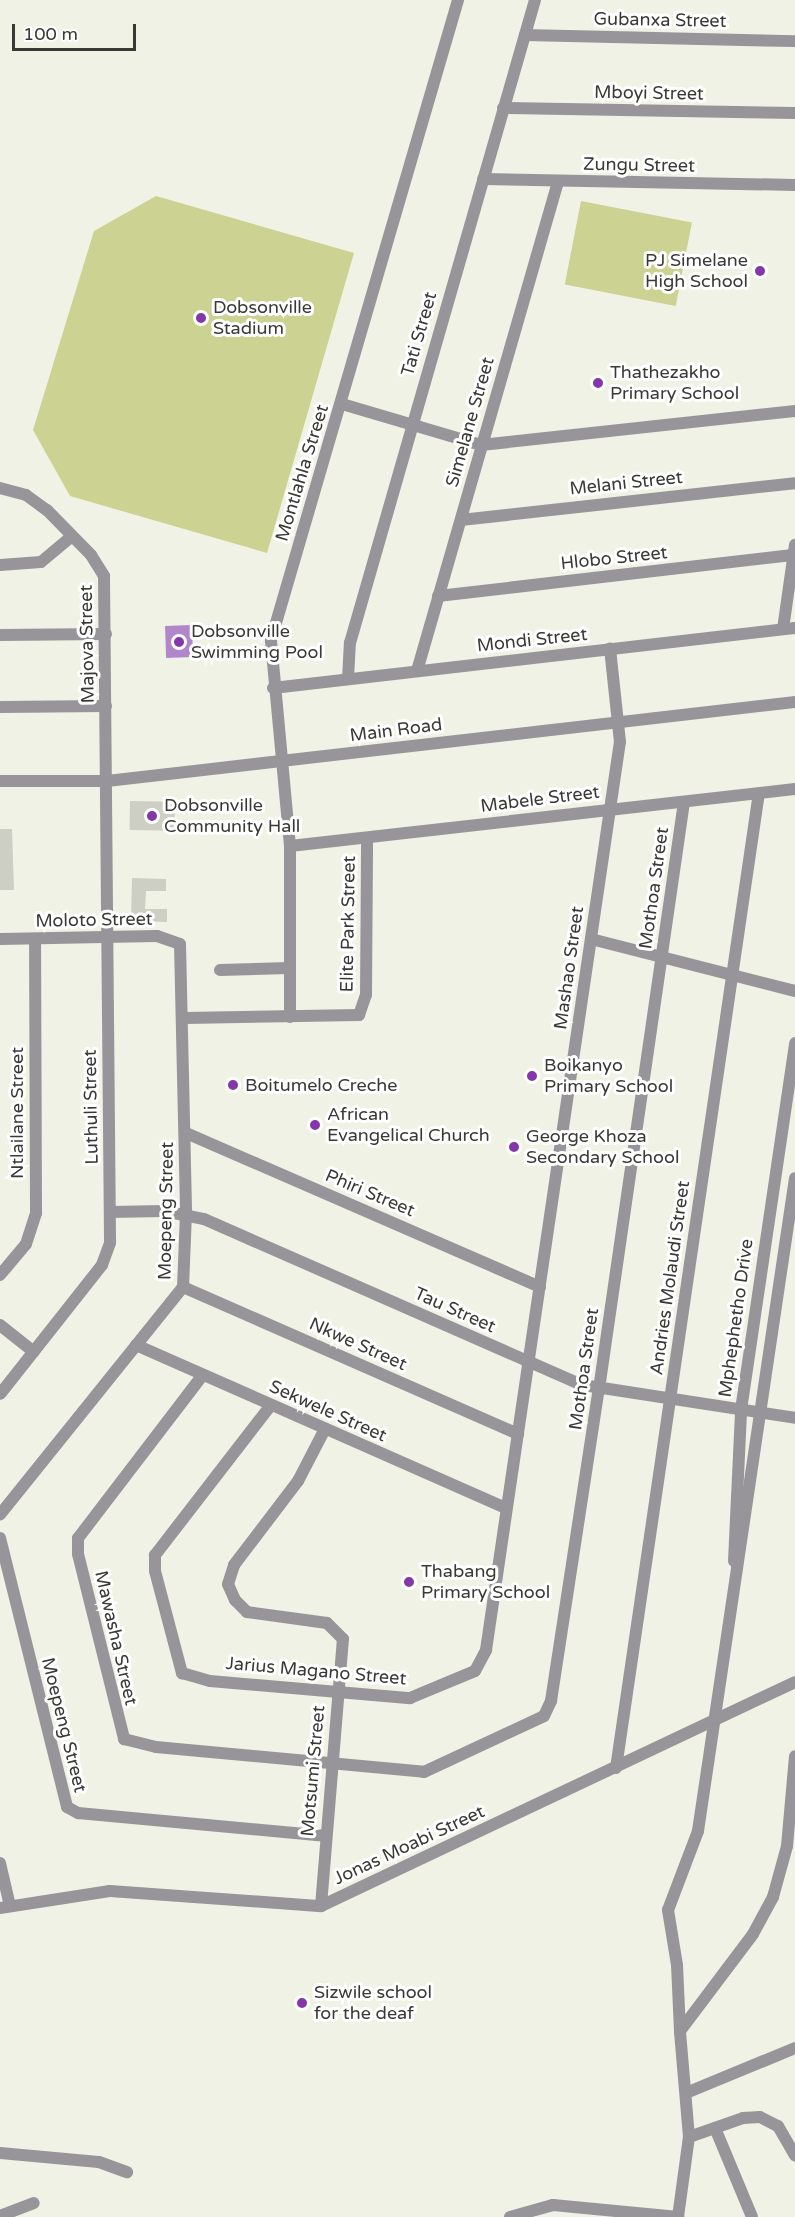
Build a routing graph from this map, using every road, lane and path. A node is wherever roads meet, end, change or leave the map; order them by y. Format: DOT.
graph roads {
  1 [pos="458,0"];
  2 [pos="535,0"];
  3 [pos="525,35"];
  4 [pos="795,40"];
  5 [pos="503,108"];
  6 [pos="795,113"];
  7 [pos="483,179"];
  8 [pos="558,182"];
  9 [pos="795,185"];
  10 [pos="342,404"];
  11 [pos="795,411"];
  12 [pos="412,425"];
  13 [pos="481,445"];
  14 [pos="795,483"];
  15 [pos="0,488"];
  16 [pos="461,520"];
  17 [pos="72,536"];
  18 [pos="794,550"];
  19 [pos="0,565"];
  20 [pos="438,596"];
  21 [pos="789,628"];
  22 [pos="106,634"];
  23 [pos="0,635"];
  24 [pos="610,649"];
  25 [pos="417,671"];
  26 [pos="348,679"];
  27 [pos="273,688"];
  28 [pos="795,702"];
  29 [pos="106,706"];
  30 [pos="0,707"];
  31 [pos="618,722"];
  32 [pos="282,761"];
  33 [pos="0,781"];
  34 [pos="108,781"];
  35 [pos="795,789"];
  36 [pos="759,793"];
  37 [pos="684,802"];
  38 [pos="609,810"];
  39 [pos="367,838"];
  40 [pos="290,846"];
  41 [pos="108,937"];
  42 [pos="0,939"];
  43 [pos="35,939"];
  44 [pos="591,939"];
  45 [pos="182,951"];
  46 [pos="662,957"];
  47 [pos="289,968"];
  48 [pos="220,970"];
  49 [pos="733,976"];
  50 [pos="795,991"];
  51 [pos="290,1017"];
  52 [pos="185,1018"];
  53 [pos="795,1043"];
  54 [pos="186,1133"];
  55 [pos="795,1178"];
  56 [pos="110,1212"];
  57 [pos="186,1213"];
  58 [pos="0,1275"];
  59 [pos="183,1287"];
  60 [pos="540,1287"];
  61 [pos="0,1325"];
  62 [pos="136,1345"];
  63 [pos="34,1352"];
  64 [pos="530,1362"];
  65 [pos="202,1376"];
  66 [pos="599,1389"];
  67 [pos="0,1394"];
  68 [pos="670,1400"];
  69 [pos="271,1405"];
  70 [pos="741,1410"];
  71 [pos="760,1413"];
  72 [pos="795,1418"];
  73 [pos="325,1429"];
  74 [pos="518,1434"];
  75 [pos="506,1508"];
  76 [pos="0,1515"];
  77 [pos="0,1538"];
  78 [pos="733,1601"];
  79 [pos="795,1682"];
  80 [pos="338,1691"];
  81 [pos="716,1717"];
  82 [pos="795,1756"];
  83 [pos="332,1764"];
  84 [pos="616,1768"];
  85 [pos="324,1836"];
  86 [pos="0,1863"];
  87 [pos="321,1906"];
  88 [pos="5,1907"];
  89 [pos="680,2031"];
  90 [pos="795,2048"];
  91 [pos="686,2093"];
  92 [pos="715,2128"];
  93 [pos="689,2137"];
  94 [pos="0,2153"];
  95 [pos="795,2155"];
  96 [pos="127,2172"];
  97 [pos="34,2203"];
  98 [pos="592,2212"];
  99 [pos="0,2216"];
  100 [pos="510,2217"];
  101 [pos="678,2217"];
  102 [pos="752,2217"];
  1 -- 10 [label="street, Montlahla Street"];
  2 -- 3 [label="street, Tati Street"];
  3 -- 4 [label="street, Gubanxa Street"];
  3 -- 5 [label="street, Tati Street"];
  5 -- 6 [label="street, Mboyi Street"];
  5 -- 7 [label="street, Tati Street"];
  7 -- 8 [label="street, Zungu Street"];
  7 -- 12 [label="street, Tati Street"];
  8 -- 9 [label="street, Zungu Street"];
  8 -- 13 [label="street, Simelane Street"];
  10 -- 12 [label="street"];
  10 -- 27 [label="street, Montlahla Street"];
  11 -- 13 [label="street"];
  12 -- 13 [label="street"];
  12 -- 26 [label="street, Tati Street"];
  13 -- 16 [label="street, Simelane Street"];
  14 -- 16 [label="street, Melani Street"];
  15 -- 17 [label="street, Majova Street"];
  16 -- 20 [label="street, Simelane Street"];
  17 -- 19 [label="street"];
  17 -- 22 [label="street, Majova Street"];
  18 -- 20 [label="street, Hlobo Street"];
  18 -- 21 [label="street"];
  20 -- 25 [label="street, Simelane Street"];
  21 -- 24 [label="street, Mondi Street"];
  22 -- 23 [label="street"];
  22 -- 29 [label="street, Majova Street"];
  24 -- 25 [label="street, Mondi Street"];
  24 -- 31 [label="street, Mashao Street"];
  25 -- 26 [label="street, Mondi Street"];
  26 -- 27 [label="street, Mondi Street"];
  27 -- 32 [label="street, Montlahla Street"];
  28 -- 31 [label="street, Main Road"];
  29 -- 30 [label="street"];
  29 -- 34 [label="street, Majova Street"];
  31 -- 32 [label="street, Main Road"];
  31 -- 38 [label="street, Mashao Street"];
  32 -- 34 [label="street, Main Road"];
  32 -- 40 [label="street, Montlahla Street"];
  33 -- 34 [label="street, Main Road"];
  34 -- 41 [label="street, Luthuli Street"];
  35 -- 36 [label="street, Mabele Street"];
  36 -- 37 [label="street, Mabele Street"];
  36 -- 49 [label="street, Andries Molaudi Street"];
  37 -- 38 [label="street, Mabele Street"];
  37 -- 46 [label="street, Mothoa Street"];
  38 -- 39 [label="street, Mabele Street"];
  38 -- 44 [label="street, Mashao Street"];
  39 -- 40 [label="street, Mabele Street"];
  39 -- 51 [label="street, Elite Park Street"];
  40 -- 47 [label="street, Montlahla Street"];
  41 -- 43 [label="street, Moloto Street"];
  41 -- 45 [label="street, Moloto Street"];
  41 -- 56 [label="street, Luthuli Street"];
  42 -- 43 [label="street, Moloto Street"];
  43 -- 58 [label="street, Ntlailane Street"];
  44 -- 46 [label="street"];
  44 -- 60 [label="street, Mashao Street"];
  45 -- 52 [label="street, Moepeng Street"];
  46 -- 49 [label="street"];
  46 -- 66 [label="street, Mothoa Street"];
  47 -- 48 [label="street"];
  47 -- 51 [label="street, Montlahla Street"];
  49 -- 50 [label="street"];
  49 -- 68 [label="street, Andries Molaudi Street"];
  51 -- 52 [label="street, Elite Park Street"];
  52 -- 54 [label="street, Moepeng Street"];
  53 -- 70 [label="street, Mphephetho Drive"];
  54 -- 57 [label="street, Moepeng Street"];
  54 -- 60 [label="street, Phiri Street"];
  55 -- 71 [label="street, Mphephetho Drive"];
  56 -- 57 [label="street, Tau Street"];
  56 -- 63 [label="street, Luthuli Street"];
  57 -- 59 [label="street, Moepeng Street"];
  57 -- 64 [label="street, Tau Street"];
  59 -- 62 [label="street, Moepeng Street"];
  59 -- 74 [label="street, Nkwe Street"];
  60 -- 64 [label="street, Mashao Street"];
  61 -- 63 [label="street"];
  62 -- 65 [label="street, Sekwele Street"];
  62 -- 76 [label="street, Moepeng Street"];
  63 -- 67 [label="street, Luthuli Street"];
  64 -- 66 [label="street, Tau Street"];
  64 -- 74 [label="street, Jarius Magano Street"];
  65 -- 69 [label="street, Sekwele Street"];
  65 -- 83 [label="street, Mawasha Street"];
  66 -- 68 [label="street, Tau Street"];
  66 -- 83 [label="street, Mothoa Street"];
  68 -- 70 [label="street, Tau Street"];
  68 -- 84 [label="street, Andries Molaudi Street"];
  69 -- 73 [label="street, Sekwele Street"];
  69 -- 80 [label="street, Jarius Magano Street"];
  70 -- 71 [label="street, Tau Street"];
  70 -- 78 [label="street, Mphephetho Drive"];
  71 -- 72 [label="street, Tau Street"];
  71 -- 78 [label="street, Mphephetho Drive"];
  73 -- 75 [label="street, Sekwele Street"];
  73 -- 80 [label="street, Motsumi Street"];
  74 -- 75 [label="street, Jarius Magano Street"];
  75 -- 80 [label="street, Jarius Magano Street"];
  77 -- 85 [label="street, Moepeng Street"];
  78 -- 81 [label="street, Mphephetho Drive"];
  79 -- 81 [label="street, Jonas Moabi Street"];
  80 -- 83 [label="street, Motsumi Street"];
  81 -- 84 [label="street, Jonas Moabi Street"];
  81 -- 89 [label="street, Mphephetho Drive"];
  82 -- 89 [label="street"];
  83 -- 85 [label="street, Motsumi Street"];
  84 -- 87 [label="street, Jonas Moabi Street"];
  85 -- 87 [label="street, Motsumi Street"];
  86 -- 88 [label="street, Jonas Moabi Street"];
  87 -- 88 [label="street, Jonas Moabi Street"];
  89 -- 91 [label="street, Mphephetho Drive"];
  90 -- 91 [label="street"];
  91 -- 93 [label="street, Mphephetho Drive"];
  92 -- 93 [label="street"];
  92 -- 95 [label="street"];
  92 -- 102 [label="street"];
  93 -- 101 [label="street, Mphephetho Drive"];
  94 -- 96 [label="street"];
  97 -- 99 [label="street"];
  98 -- 100 [label="street"];
  98 -- 101 [label="street"];
}
